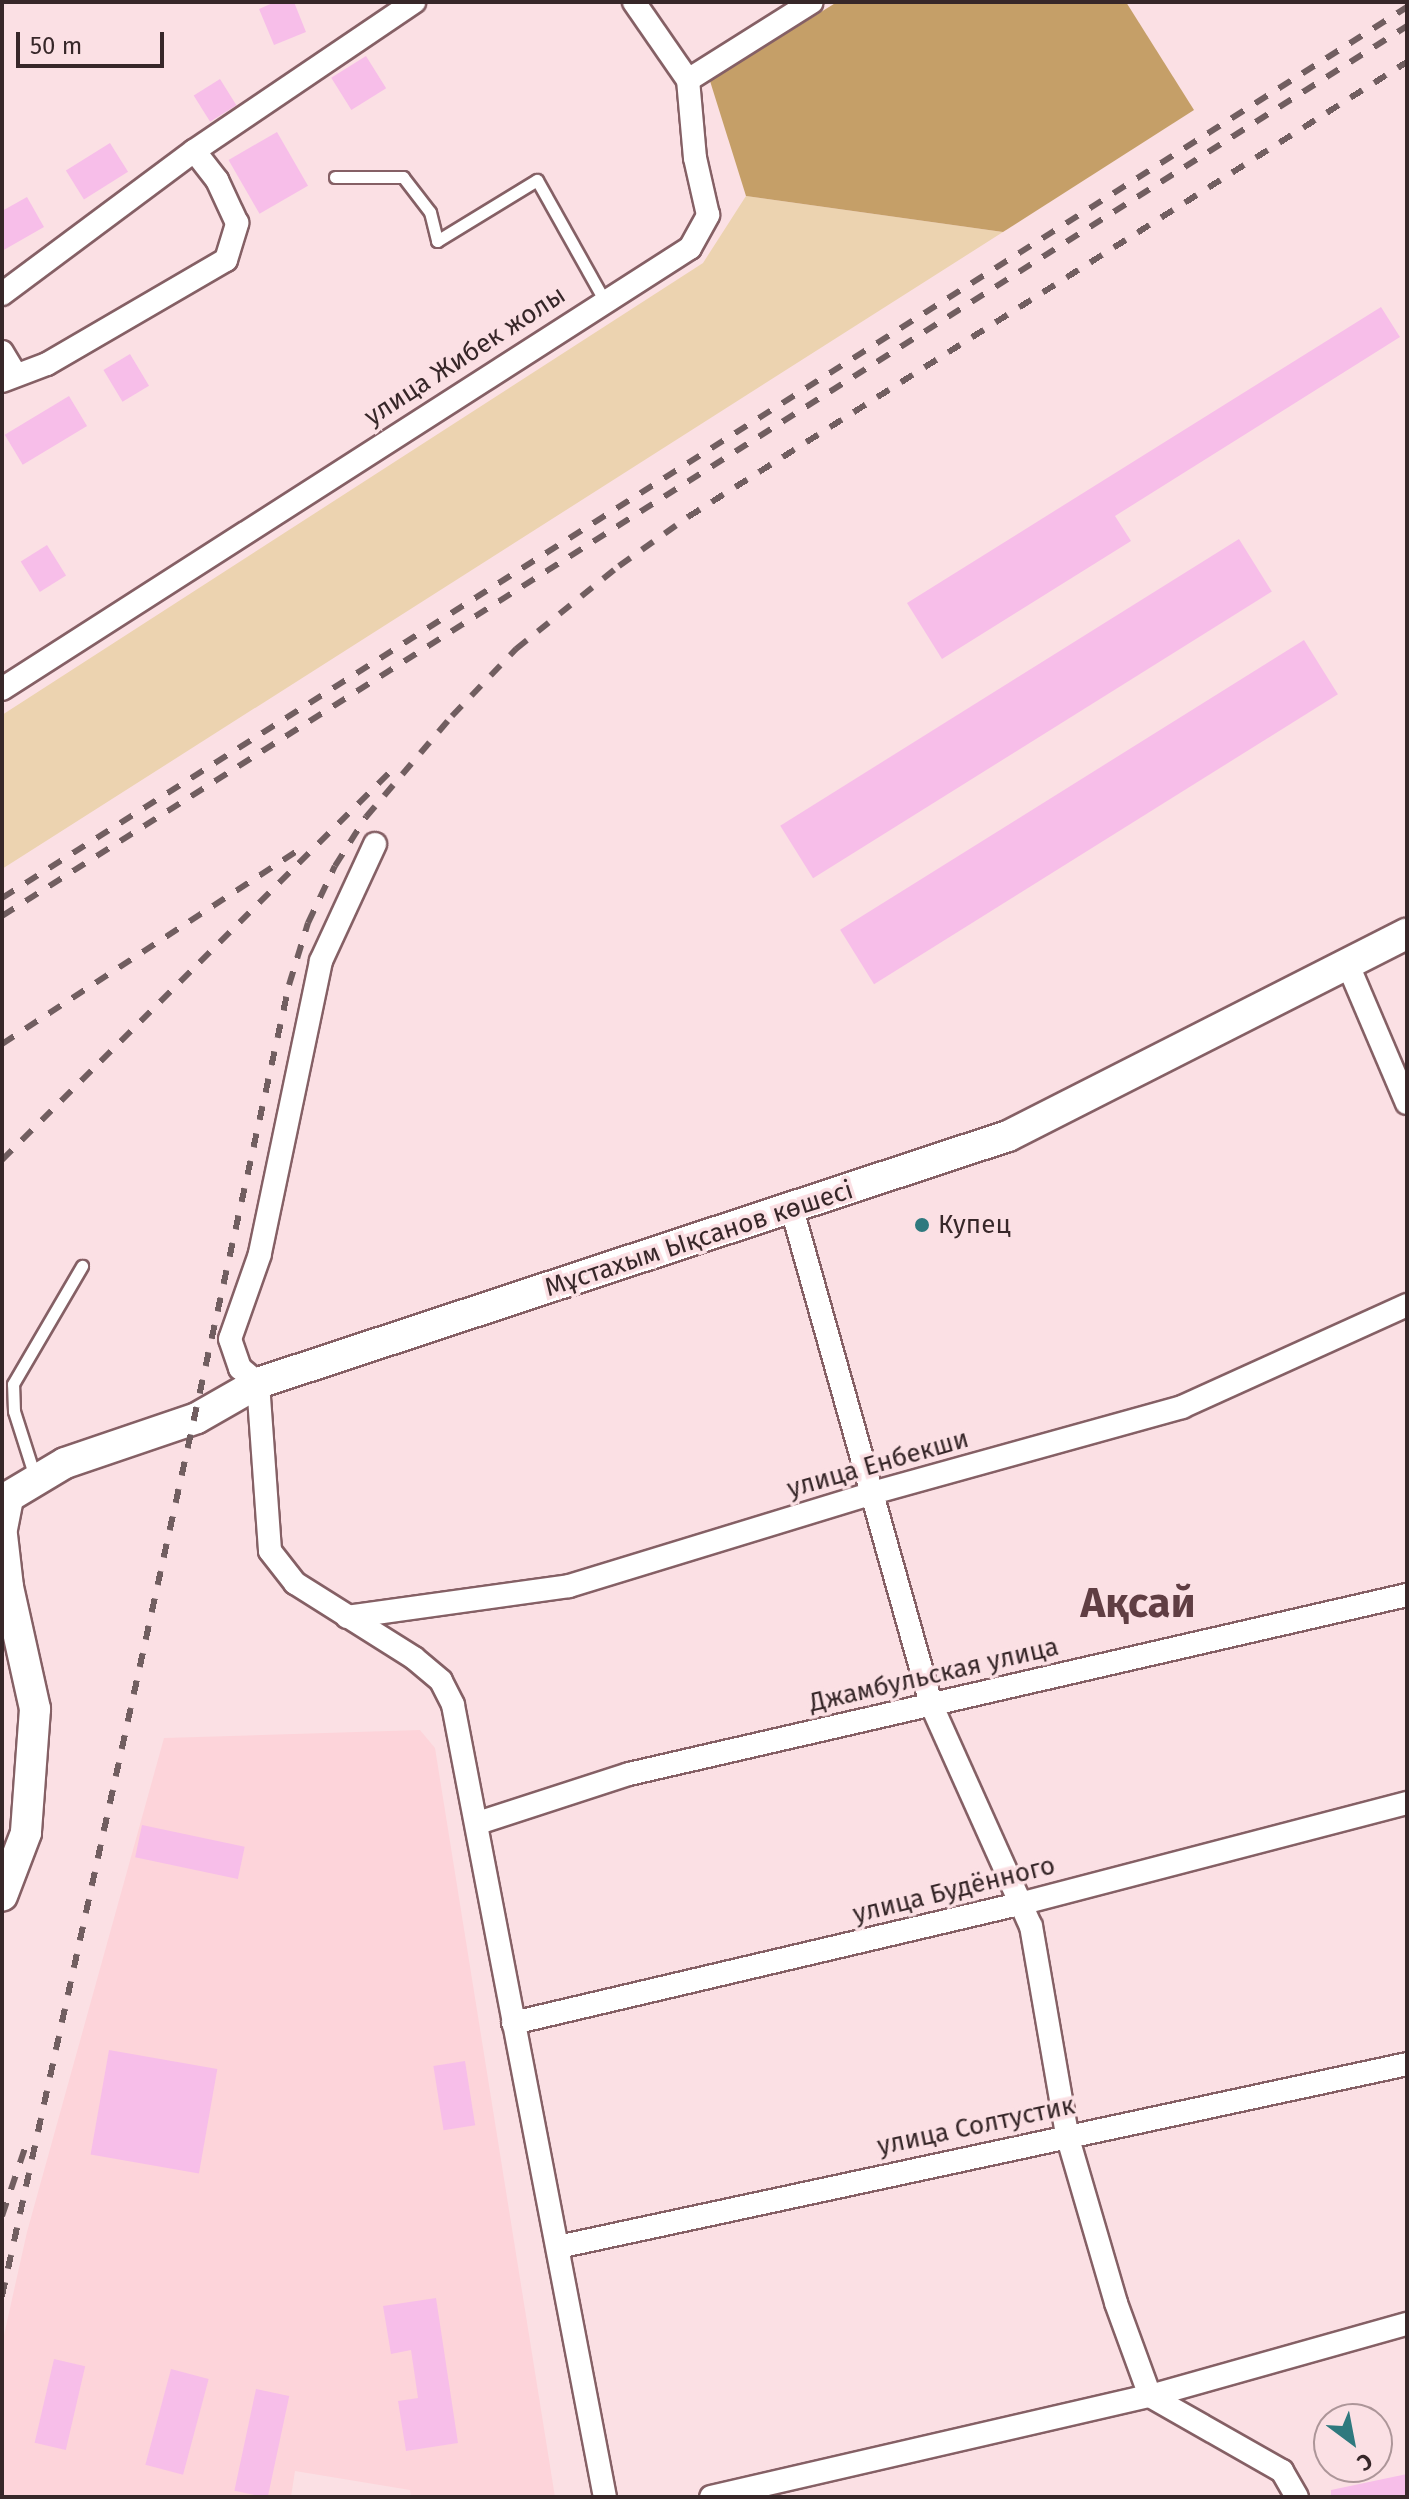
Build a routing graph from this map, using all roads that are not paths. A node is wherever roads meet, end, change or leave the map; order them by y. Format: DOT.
graph roads {
  1 [pos="414,2"];
  2 [pos="634,2"];
  3 [pos="812,2"];
  4 [pos="688,80"];
  5 [pos="194,151"];
  6 [pos="335,177"];
  7 [pos="2,294"];
  8 [pos="604,300"];
  9 [pos="2,352"];
  10 [pos="9,378"];
  11 [pos="2,689"];
  12 [pos="375,844"];
  13 [pos="1407,934"];
  14 [pos="1348,965"];
  15 [pos="1407,1103"];
  16 [pos="792,1209"];
  17 [pos="82,1266"];
  18 [pos="1407,1305"];
  19 [pos="258,1383"];
  20 [pos="35,1477"];
  21 [pos="869,1494"];
  22 [pos="5,1495"];
  23 [pos="2,1529"];
  24 [pos="2,1535"];
  25 [pos="1407,1595"];
  26 [pos="347,1617"];
  27 [pos="931,1704"];
  28 [pos="1407,1803"];
  29 [pos="478,1823"];
  30 [pos="2,1896"];
  31 [pos="1023,1903"];
  32 [pos="513,2023"];
  33 [pos="1407,2064"];
  34 [pos="1067,2135"];
  35 [pos="558,2247"];
  36 [pos="1407,2324"];
  37 [pos="1150,2396"];
  38 [pos="605,2497"];
  39 [pos="711,2497"];
  40 [pos="1297,2497"];
  1 -- 5 [label="street"];
  2 -- 4 [label="street"];
  3 -- 4 [label="street"];
  4 -- 8 [label="street, улица Жибек жолы"];
  5 -- 7 [label="street"];
  5 -- 10 [label="street"];
  6 -- 8 [label="lane"];
  8 -- 11 [label="street, улица Жибек жолы"];
  9 -- 10 [label="street"];
  12 -- 19 [label="street"];
  13 -- 14 [label="main road, Мұстахым Ықсанов көшесі"];
  14 -- 15 [label="street"];
  14 -- 16 [label="main road, Мұстахым Ықсанов көшесі"];
  16 -- 19 [label="main road, Мұстахым Ықсанов көшесі"];
  16 -- 21 [label="street"];
  17 -- 20 [label="lane"];
  18 -- 21 [label="street, улица Енбекши"];
  19 -- 20 [label="main road, Мұстахым Ықсанов көшесі"];
  19 -- 26 [label="street"];
  20 -- 22 [label="main road, Мұстахым Ықсанов көшесі"];
  21 -- 26 [label="street, улица Енбекши"];
  21 -- 27 [label="street"];
  22 -- 23 [label="main road, Мұстахым Ықсанов көшесі"];
  24 -- 30 [label="main road"];
  25 -- 27 [label="street, Джамбульская улица"];
  26 -- 29 [label="street"];
  27 -- 29 [label="street, Джамбульская улица"];
  27 -- 31 [label="street"];
  28 -- 31 [label="street, улица Будённого"];
  29 -- 32 [label="street"];
  31 -- 32 [label="street, улица Будённого"];
  31 -- 34 [label="street"];
  32 -- 35 [label="street"];
  33 -- 34 [label="street, улица Солтустик"];
  34 -- 35 [label="street, улица Солтустик"];
  34 -- 37 [label="street"];
  35 -- 38 [label="street"];
  36 -- 37 [label="street"];
  37 -- 39 [label="street"];
  37 -- 40 [label="street"];
}
